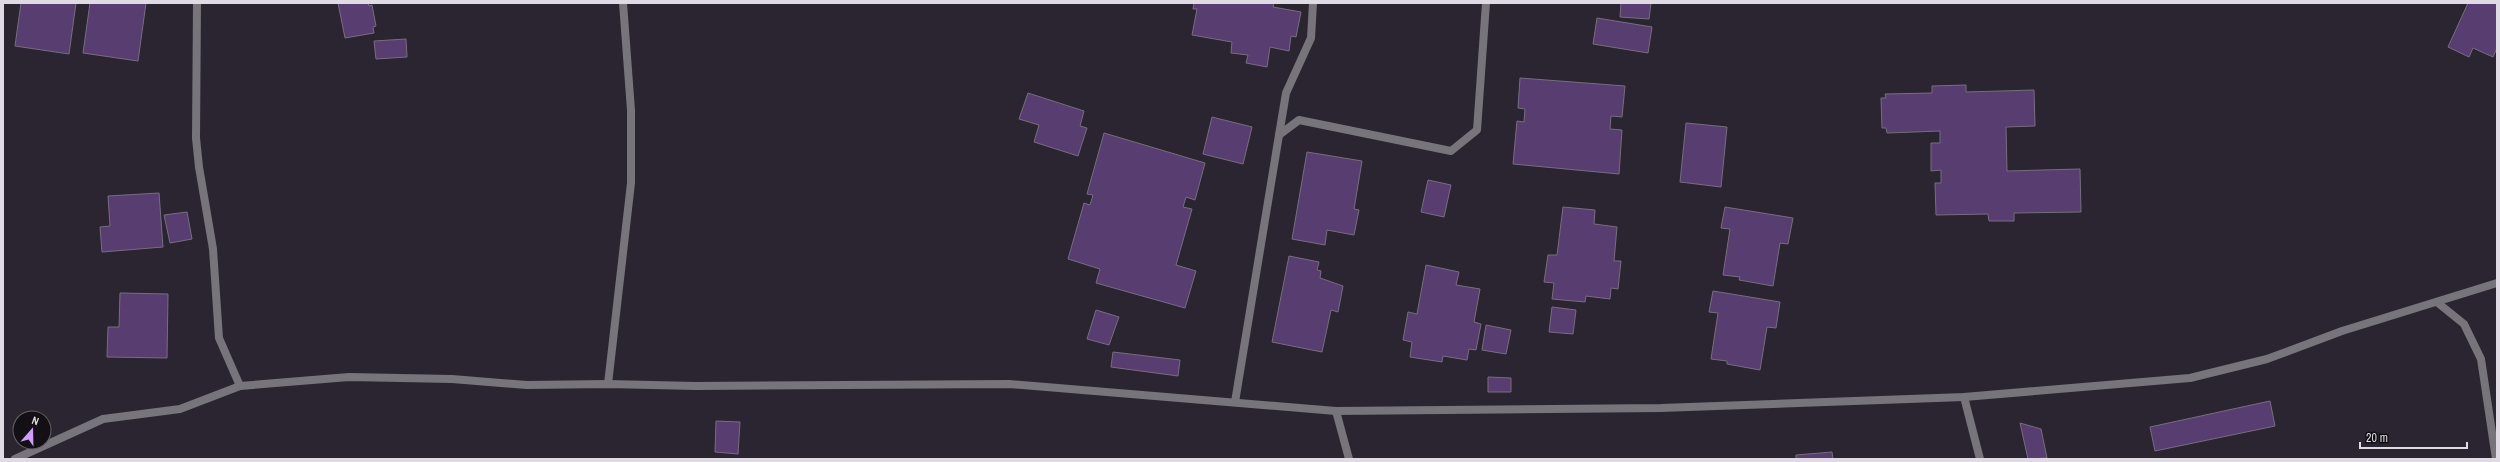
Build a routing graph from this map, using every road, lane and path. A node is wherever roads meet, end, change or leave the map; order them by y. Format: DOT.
graph roads {
  1 [pos="197,3"];
  2 [pos="623,3"];
  3 [pos="1313,3"];
  4 [pos="1486,3"];
  5 [pos="1279,135"];
  6 [pos="2497,284"];
  7 [pos="2438,303"];
  8 [pos="608,384"];
  9 [pos="240,386"];
  10 [pos="1964,397"];
  11 [pos="1235,402"];
  12 [pos="1336,411"];
  13 [pos="15,459"];
  14 [pos="1349,459"];
  15 [pos="1980,459"];
  16 [pos="2496,459"];
  1 -- 9 [label="street"];
  2 -- 8 [label="street"];
  3 -- 5 [label="street"];
  4 -- 5 [label="street"];
  5 -- 11 [label="street"];
  6 -- 7 [label="street"];
  7 -- 10 [label="street"];
  7 -- 16 [label="street"];
  8 -- 9 [label="street"];
  8 -- 11 [label="street"];
  9 -- 13 [label="street"];
  10 -- 12 [label="street"];
  10 -- 15 [label="street"];
  11 -- 12 [label="street"];
  12 -- 14 [label="street"];
}
